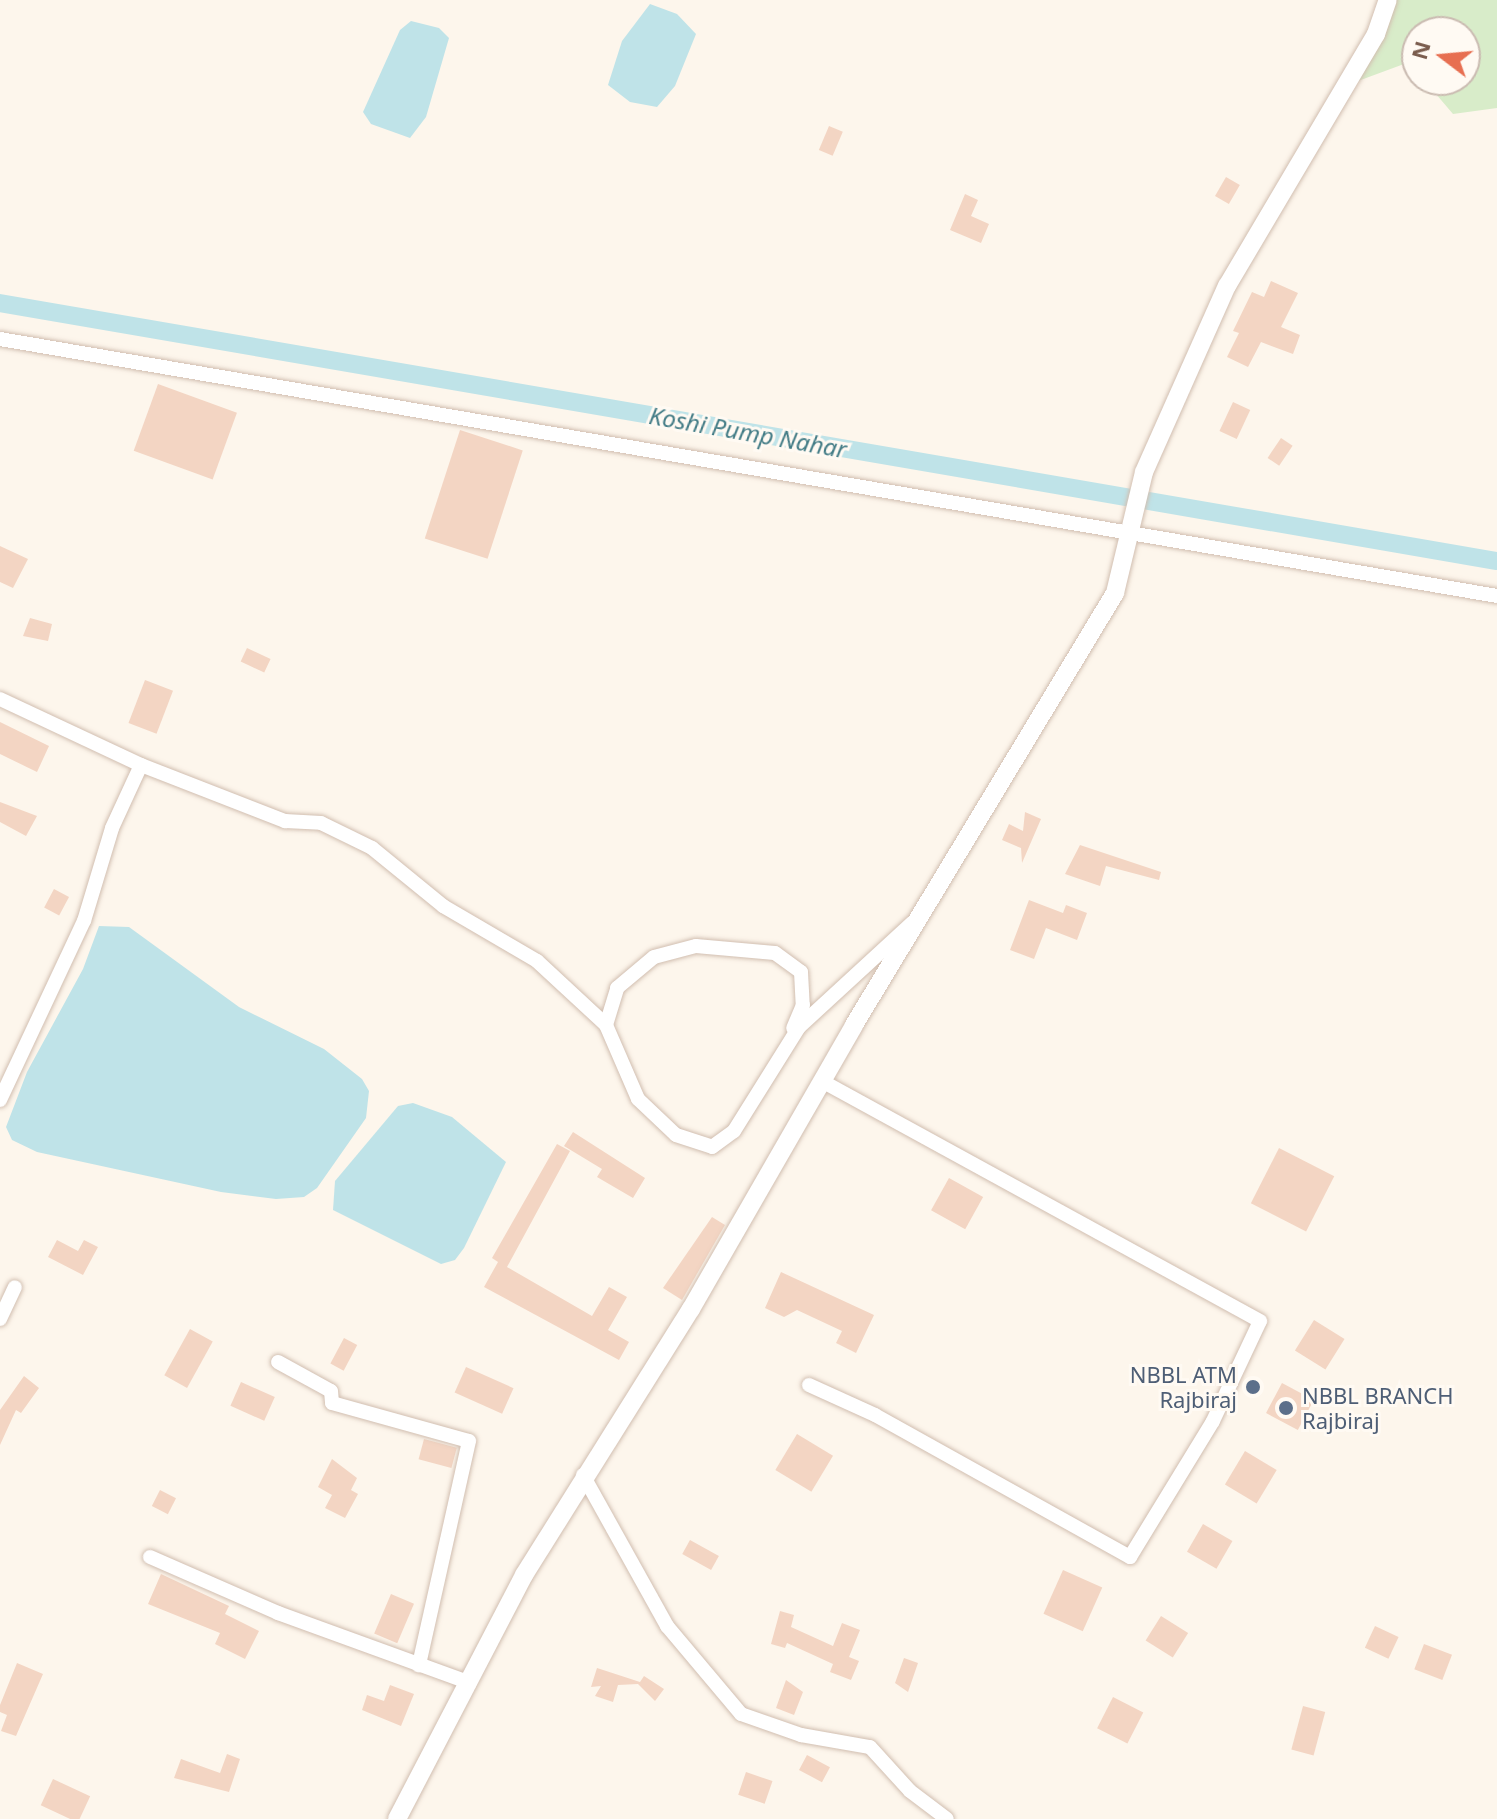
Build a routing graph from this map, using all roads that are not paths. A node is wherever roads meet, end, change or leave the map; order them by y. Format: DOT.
graph roads {
  1 [pos="1388,0"];
  2 [pos="0,339"];
  3 [pos="1133,532"];
  4 [pos="1497,596"];
  5 [pos="0,699"];
  6 [pos="141,765"];
  7 [pos="918,918"];
  8 [pos="606,1025"];
  9 [pos="768,1080"];
  10 [pos="824,1082"];
  11 [pos="0,1100"];
  12 [pos="15,1287"];
  13 [pos="0,1319"];
  14 [pos="278,1362"];
  15 [pos="809,1385"];
  16 [pos="583,1475"];
  17 [pos="150,1557"];
  18 [pos="419,1665"];
  19 [pos="470,1683"];
  20 [pos="397,1819"];
  21 [pos="947,1819"];
  1 -- 3 [label="street"];
  2 -- 3 [label="street"];
  3 -- 4 [label="street"];
  3 -- 7 [label="street"];
  5 -- 6 [label="street"];
  6 -- 8 [label="street"];
  6 -- 11 [label="street"];
  7 -- 9 [label="street"];
  7 -- 10 [label="street"];
  8 -- 9 [label="street"];
  8 -- 9 [label="street"];
  10 -- 15 [label="street"];
  10 -- 16 [label="street"];
  12 -- 13 [label="street"];
  14 -- 18 [label="street"];
  16 -- 19 [label="street"];
  16 -- 21 [label="street"];
  17 -- 18 [label="street"];
  18 -- 19 [label="street"];
  19 -- 20 [label="street"];
}
